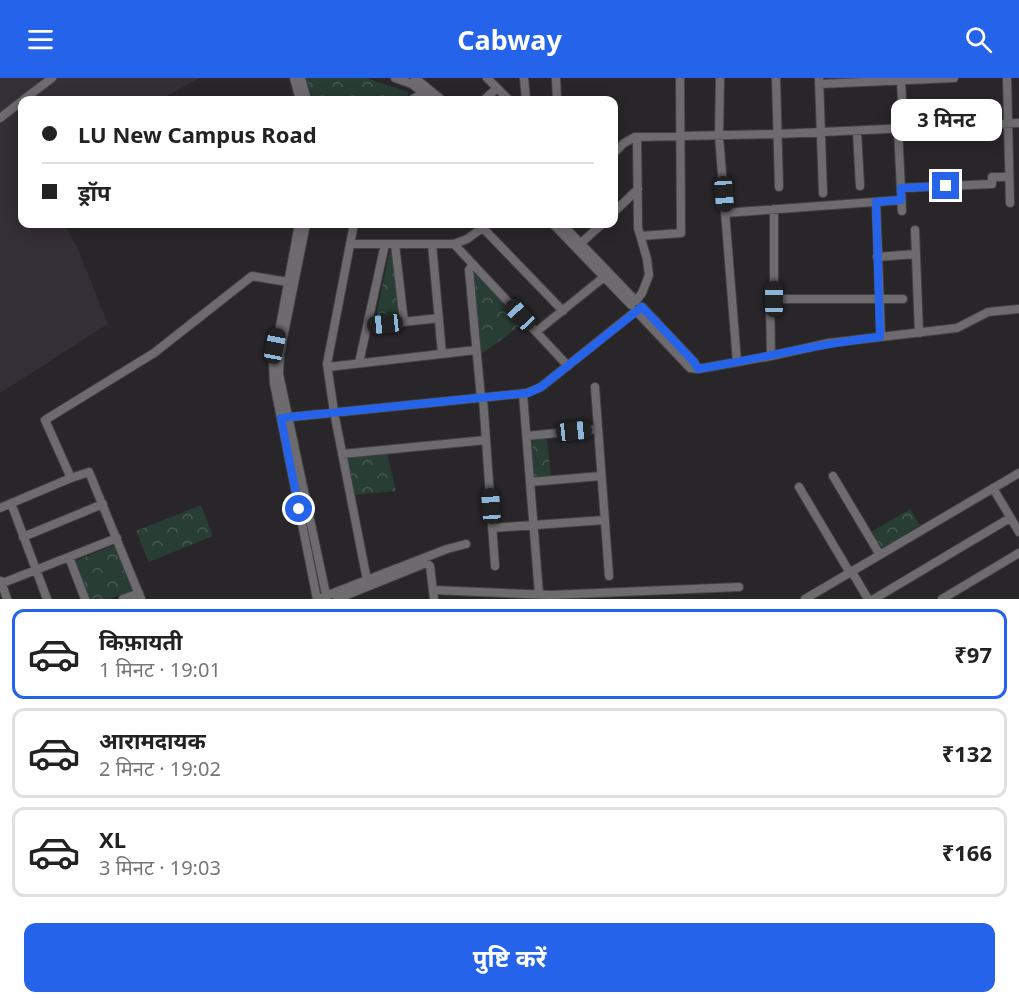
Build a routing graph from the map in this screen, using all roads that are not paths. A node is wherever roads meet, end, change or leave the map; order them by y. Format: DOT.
graph roads {
  1 [pos="52,78"];
  2 [pos="294,78"];
  3 [pos="300,78"];
  4 [pos="396,78"];
  5 [pos="415,78"];
  6 [pos="488,78"];
  7 [pos="524,78"];
  8 [pos="556,78"];
  9 [pos="680,78"];
  10 [pos="720,78"];
  11 [pos="776,78"];
  12 [pos="954,78"];
  13 [pos="1007,78"];
  14 [pos="902,79"];
  15 [pos="819,81"];
  16 [pos="498,88"];
  17 [pos="425,91"];
  18 [pos="29,96"];
  19 [pos="299,96"];
  20 [pos="306,96"];
  21 [pos="417,96"];
  22 [pos="430,96"];
  23 [pos="489,96"];
  24 [pos="505,96"];
  25 [pos="526,96"];
  26 [pos="557,96"];
  27 [pos="18,105"];
  28 [pos="0,118"];
  29 [pos="1019,123"];
  30 [pos="1007,124"];
  31 [pos="901,128"];
  32 [pos="857,131"];
  33 [pos="821,132"];
  34 [pos="778,134"];
  35 [pos="681,136"];
  36 [pos="719,136"];
  37 [pos="637,137"];
  38 [pos="618,149"];
  39 [pos="1019,175"];
  40 [pos="1009,176"];
  41 [pos="860,186"];
  42 [pos="779,187"];
  43 [pos="901,188"];
  44 [pos="638,189"];
  45 [pos="823,193"];
  46 [pos="901,200"];
  47 [pos="876,202"];
  48 [pos="1010,203"];
  49 [pos="618,208"];
  50 [pos="774,209"];
  51 [pos="902,211"];
  52 [pos="725,213"];
  53 [pos="298,228"];
  54 [pos="305,228"];
  55 [pos="353,228"];
  56 [pos="480,228"];
  57 [pos="487,228"];
  58 [pos="557,228"];
  59 [pos="566,228"];
  60 [pos="598,228"];
  61 [pos="915,230"];
  62 [pos="640,236"];
  63 [pos="581,243"];
  64 [pos="350,244"];
  65 [pos="385,244"];
  66 [pos="395,244"];
  67 [pos="432,244"];
  68 [pos="454,244"];
  69 [pos="916,254"];
  70 [pos="877,257"];
  71 [pos="473,264"];
  72 [pos="604,277"];
  73 [pos="291,282"];
  74 [pos="774,299"];
  75 [pos="903,299"];
  76 [pos="878,300"];
  77 [pos="636,306"];
  78 [pos="1019,309"];
  79 [pos="563,310"];
  80 [pos="439,318"];
  81 [pos="404,322"];
  82 [pos="367,326"];
  83 [pos="536,332"];
  84 [pos="919,333"];
  85 [pos="880,337"];
  86 [pos="476,350"];
  87 [pos="442,354"];
  88 [pos="771,356"];
  89 [pos="737,362"];
  90 [pos="359,363"];
  91 [pos="568,366"];
  92 [pos="328,367"];
  93 [pos="595,387"];
  94 [pos="523,394"];
  95 [pos="482,398"];
  96 [pos="334,412"];
  97 [pos="284,418"];
  98 [pos="598,429"];
  99 [pos="527,436"];
  100 [pos="486,440"];
  101 [pos="342,454"];
  102 [pos="1019,473"];
  103 [pos="602,476"];
  104 [pos="833,476"];
  105 [pos="71,478"];
  106 [pos="530,482"];
  107 [pos="799,487"];
  108 [pos="993,488"];
  109 [pos="11,503"];
  110 [pos="103,504"];
  111 [pos="0,508"];
  112 [pos="1010,518"];
  113 [pos="605,520"];
  114 [pos="534,525"];
  115 [pos="492,528"];
  116 [pos="1019,532"];
  117 [pos="23,537"];
  118 [pos="117,538"];
  119 [pos="466,544"];
  120 [pos="1019,553"];
  121 [pos="880,555"];
  122 [pos="69,557"];
  123 [pos="495,566"];
  124 [pos="36,570"];
  125 [pos="851,572"];
  126 [pos="609,576"];
  127 [pos="367,580"];
  128 [pos="1,583"];
  129 [pos="739,587"];
  130 [pos="539,594"];
  131 [pos="433,595"];
  132 [pos="140,596"];
  133 [pos="322,598"];
  134 [pos="7,599"];
  135 [pos="47,599"];
  136 [pos="85,599"];
  137 [pos="123,599"];
  138 [pos="337,599"];
  139 [pos="806,599"];
  140 [pos="868,599"];
  141 [pos="874,599"];
  142 [pos="942,599"];
  1 -- 18 [label="street"];
  2 -- 19 [label="street"];
  3 -- 20 [label="street"];
  4 -- 17 [label="street"];
  5 -- 17 [label="street"];
  6 -- 16 [label="street"];
  7 -- 25 [label="street"];
  8 -- 26 [label="street"];
  9 -- 35 [label="street"];
  10 -- 36 [label="street"];
  11 -- 34 [label="street"];
  12 -- 14 [label="street"];
  13 -- 30 [label="street"];
  14 -- 15 [label="street"];
  14 -- 31 [label="street"];
  15 -- 33 [label="street"];
  16 -- 23 [label="street"];
  16 -- 24 [label="street"];
  17 -- 21 [label="street"];
  17 -- 22 [label="street"];
  27 -- 28 [label="street"];
  29 -- 30 [label="street"];
  30 -- 31 [label="street"];
  30 -- 40 [label="street"];
  31 -- 32 [label="street"];
  31 -- 43 [label="street"];
  32 -- 33 [label="street"];
  32 -- 41 [label="street"];
  33 -- 34 [label="street"];
  33 -- 45 [label="street"];
  34 -- 36 [label="street"];
  34 -- 42 [label="street"];
  35 -- 36 [label="street"];
  35 -- 37 [label="street"];
  35 -- 62 [label="street"];
  36 -- 52 [label="street"];
  37 -- 38 [label="street"];
  37 -- 44 [label="street"];
  39 -- 40 [label="street"];
  40 -- 43 [label="street"];
  40 -- 48 [label="street"];
  43 -- 46 [label="street"];
  44 -- 49 [label="street"];
  44 -- 62 [label="street"];
  46 -- 47 [label="street"];
  46 -- 51 [label="street"];
  47 -- 50 [label="street"];
  47 -- 70 [label="street"];
  50 -- 52 [label="street"];
  50 -- 74 [label="street"];
  52 -- 89 [label="street"];
  53 -- 73 [label="street"];
  54 -- 73 [label="street"];
  55 -- 64 [label="street"];
  56 -- 68 [label="street"];
  57 -- 79 [label="street"];
  58 -- 72 [label="street"];
  59 -- 63 [label="street"];
  60 -- 63 [label="street"];
  61 -- 69 [label="street"];
  62 -- 77 [label="street"];
  63 -- 77 [label="street"];
  64 -- 65 [label="street"];
  64 -- 92 [label="street"];
  65 -- 66 [label="street"];
  65 -- 82 [label="street"];
  66 -- 67 [label="street"];
  66 -- 81 [label="street"];
  67 -- 68 [label="street"];
  67 -- 80 [label="street"];
  68 -- 71 [label="street"];
  69 -- 70 [label="street"];
  69 -- 84 [label="street"];
  70 -- 76 [label="street"];
  71 -- 83 [label="street"];
  71 -- 86 [label="street"];
  72 -- 77 [label="street"];
  72 -- 79 [label="street"];
  73 -- 97 [label="street"];
  73 -- 105 [label="street"];
  74 -- 76 [label="street"];
  74 -- 88 [label="street"];
  75 -- 76 [label="street"];
  76 -- 85 [label="street"];
  77 -- 89 [label="street"];
  77 -- 91 [label="street"];
  78 -- 84 [label="street"];
  79 -- 83 [label="street"];
  80 -- 81 [label="street"];
  80 -- 87 [label="street"];
  81 -- 82 [label="street"];
  82 -- 90 [label="street"];
  83 -- 91 [label="street"];
  84 -- 85 [label="street"];
  85 -- 88 [label="street"];
  86 -- 87 [label="street"];
  86 -- 95 [label="street"];
  87 -- 90 [label="street"];
  88 -- 89 [label="street"];
  90 -- 92 [label="street"];
  91 -- 94 [label="street"];
  92 -- 96 [label="street"];
  93 -- 98 [label="street"];
  94 -- 95 [label="street"];
  94 -- 99 [label="street"];
  95 -- 96 [label="street"];
  95 -- 100 [label="street"];
  96 -- 97 [label="street"];
  96 -- 101 [label="street"];
  97 -- 133 [label="street"];
  98 -- 99 [label="street"];
  98 -- 103 [label="street"];
  99 -- 106 [label="street"];
  100 -- 101 [label="street"];
  100 -- 115 [label="street"];
  101 -- 127 [label="street"];
  102 -- 108 [label="street"];
  103 -- 106 [label="street"];
  103 -- 113 [label="street"];
  104 -- 121 [label="street"];
  105 -- 109 [label="street"];
  105 -- 110 [label="street"];
  106 -- 114 [label="street"];
  107 -- 125 [label="street"];
  108 -- 112 [label="street"];
  108 -- 121 [label="street"];
  109 -- 111 [label="street"];
  109 -- 117 [label="street"];
  110 -- 117 [label="street"];
  110 -- 118 [label="street"];
  112 -- 116 [label="street"];
  112 -- 141 [label="street"];
  113 -- 114 [label="street"];
  113 -- 126 [label="street"];
  114 -- 115 [label="street"];
  114 -- 130 [label="street"];
  115 -- 123 [label="street"];
  117 -- 124 [label="street"];
  118 -- 122 [label="street"];
  118 -- 132 [label="street"];
  119 -- 127 [label="street"];
  120 -- 142 [label="street"];
  121 -- 125 [label="street"];
  122 -- 124 [label="street"];
  122 -- 136 [label="street"];
  124 -- 128 [label="street"];
  124 -- 135 [label="street"];
  125 -- 139 [label="street"];
  125 -- 140 [label="street"];
  127 -- 133 [label="street"];
  128 -- 134 [label="street"];
  129 -- 130 [label="street"];
  130 -- 131 [label="street"];
  131 -- 138 [label="street"];
  132 -- 137 [label="street"];
}
